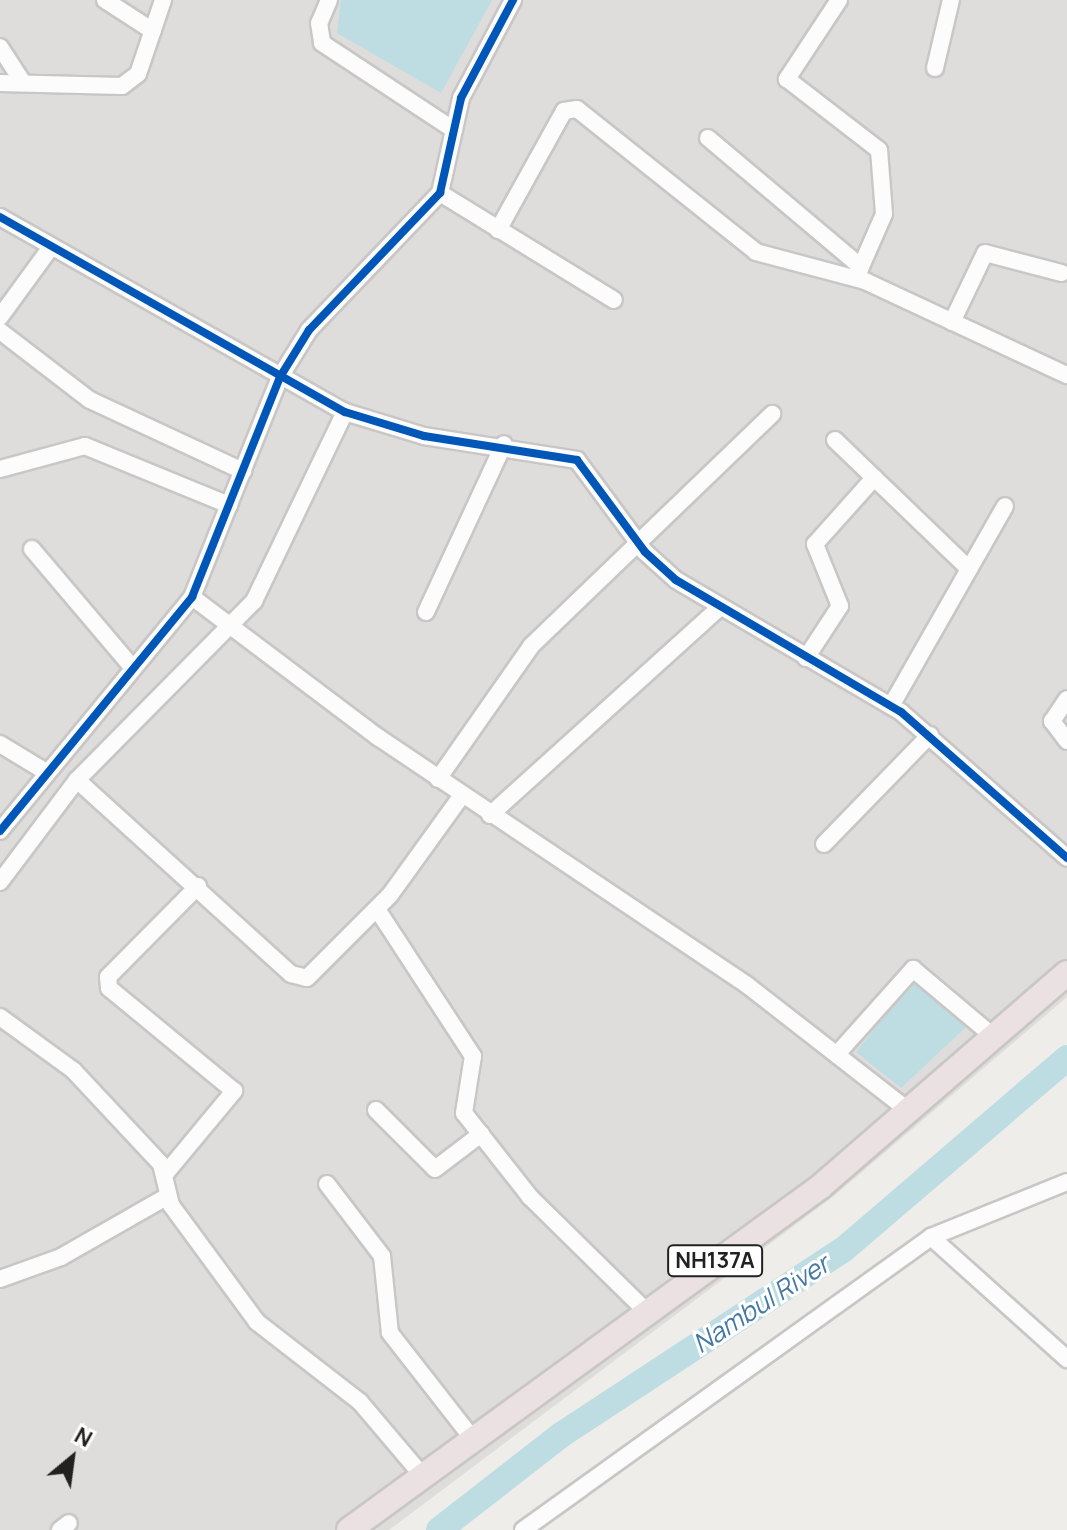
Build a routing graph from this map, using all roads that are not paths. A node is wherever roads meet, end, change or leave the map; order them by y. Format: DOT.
graph roads {
  1 [pos="105,0"];
  2 [pos="163,0"];
  3 [pos="329,0"];
  4 [pos="513,0"];
  5 [pos="839,0"];
  6 [pos="951,0"];
  7 [pos="153,31"];
  8 [pos="0,47"];
  9 [pos="935,68"];
  10 [pos="22,81"];
  11 [pos="0,83"];
  12 [pos="454,130"];
  13 [pos="708,138"];
  14 [pos="440,193"];
  15 [pos="0,217"];
  16 [pos="492,226"];
  17 [pos="51,247"];
  18 [pos="859,272"];
  19 [pos="1061,273"];
  20 [pos="614,300"];
  21 [pos="0,317"];
  22 [pos="952,322"];
  23 [pos="0,331"];
  24 [pos="1067,375"];
  25 [pos="280,377"];
  26 [pos="345,412"];
  27 [pos="772,414"];
  28 [pos="835,440"];
  29 [pos="504,444"];
  30 [pos="0,469"];
  31 [pos="243,471"];
  32 [pos="874,478"];
  33 [pos="229,505"];
  34 [pos="1005,506"];
  35 [pos="639,544"];
  36 [pos="32,549"];
  37 [pos="969,569"];
  38 [pos="192,597"];
  39 [pos="717,610"];
  40 [pos="426,612"];
  41 [pos="220,619"];
  42 [pos="806,658"];
  43 [pos="132,667"];
  44 [pos="1067,699"];
  45 [pos="891,706"];
  46 [pos="930,735"];
  47 [pos="1067,741"];
  48 [pos="0,744"];
  49 [pos="46,772"];
  50 [pos="438,779"];
  51 [pos="77,780"];
  52 [pos="462,795"];
  53 [pos="490,815"];
  54 [pos="0,831"];
  55 [pos="824,844"];
  56 [pos="1067,858"];
  57 [pos="0,882"];
  58 [pos="198,886"];
  59 [pos="377,909"];
  60 [pos="1067,973"];
  61 [pos="0,1017"];
  62 [pos="994,1037"];
  63 [pos="838,1053"];
  64 [pos="376,1110"];
  65 [pos="910,1112"];
  66 [pos="481,1134"];
  67 [pos="166,1173"];
  68 [pos="1067,1182"];
  69 [pos="327,1184"];
  70 [pos="168,1196"];
  71 [pos="931,1237"];
  72 [pos="0,1279"];
  73 [pos="645,1310"];
  74 [pos="1067,1359"];
  75 [pos="472,1438"];
  76 [pos="422,1475"];
  77 [pos="349,1530"];
  78 [pos="523,1530"];
  1 -- 7 [label="street"];
  2 -- 7 [label="street"];
  3 -- 12 [label="street"];
  4 -- 12 [label="street"];
  5 -- 18 [label="street"];
  6 -- 9 [label="street"];
  7 -- 10 [label="street"];
  8 -- 10 [label="street"];
  10 -- 11 [label="street"];
  12 -- 14 [label="street"];
  13 -- 18 [label="street"];
  14 -- 16 [label="street"];
  14 -- 25 [label="street"];
  15 -- 17 [label="street"];
  16 -- 18 [label="street"];
  16 -- 20 [label="street"];
  17 -- 21 [label="street"];
  17 -- 25 [label="street"];
  18 -- 22 [label="street"];
  19 -- 22 [label="street"];
  22 -- 24 [label="street"];
  23 -- 31 [label="street"];
  25 -- 26 [label="street"];
  25 -- 31 [label="street"];
  26 -- 29 [label="street"];
  26 -- 41 [label="street"];
  27 -- 35 [label="street"];
  28 -- 32 [label="street"];
  29 -- 35 [label="street"];
  29 -- 40 [label="street"];
  30 -- 33 [label="street"];
  31 -- 33 [label="street"];
  32 -- 37 [label="street"];
  32 -- 42 [label="street"];
  33 -- 38 [label="street"];
  34 -- 37 [label="street"];
  35 -- 39 [label="street"];
  35 -- 50 [label="street"];
  36 -- 43 [label="street"];
  37 -- 45 [label="street"];
  38 -- 41 [label="street"];
  38 -- 43 [label="street"];
  39 -- 42 [label="street"];
  39 -- 53 [label="street"];
  41 -- 50 [label="street"];
  41 -- 51 [label="street"];
  42 -- 45 [label="street"];
  43 -- 49 [label="street"];
  44 -- 47 [label="street"];
  45 -- 46 [label="street"];
  46 -- 55 [label="street"];
  46 -- 56 [label="street"];
  48 -- 49 [label="street"];
  49 -- 54 [label="street"];
  50 -- 52 [label="street"];
  51 -- 57 [label="street"];
  51 -- 58 [label="street"];
  52 -- 53 [label="street"];
  52 -- 59 [label="street"];
  53 -- 63 [label="street"];
  58 -- 59 [label="street"];
  58 -- 67 [label="street"];
  59 -- 66 [label="street"];
  60 -- 62 [label="highway, NH137A"];
  61 -- 67 [label="street"];
  62 -- 63 [label="street"];
  62 -- 65 [label="highway, NH137A"];
  63 -- 65 [label="street"];
  64 -- 66 [label="street"];
  65 -- 73 [label="highway, NH137A"];
  66 -- 73 [label="street"];
  67 -- 70 [label="street"];
  68 -- 71 [label="street"];
  69 -- 75 [label="street"];
  70 -- 72 [label="street"];
  70 -- 76 [label="street"];
  71 -- 74 [label="street"];
  71 -- 78 [label="street"];
  73 -- 75 [label="highway, NH137A"];
  75 -- 76 [label="highway, NH137A"];
  76 -- 77 [label="highway, NH137A"];
}
